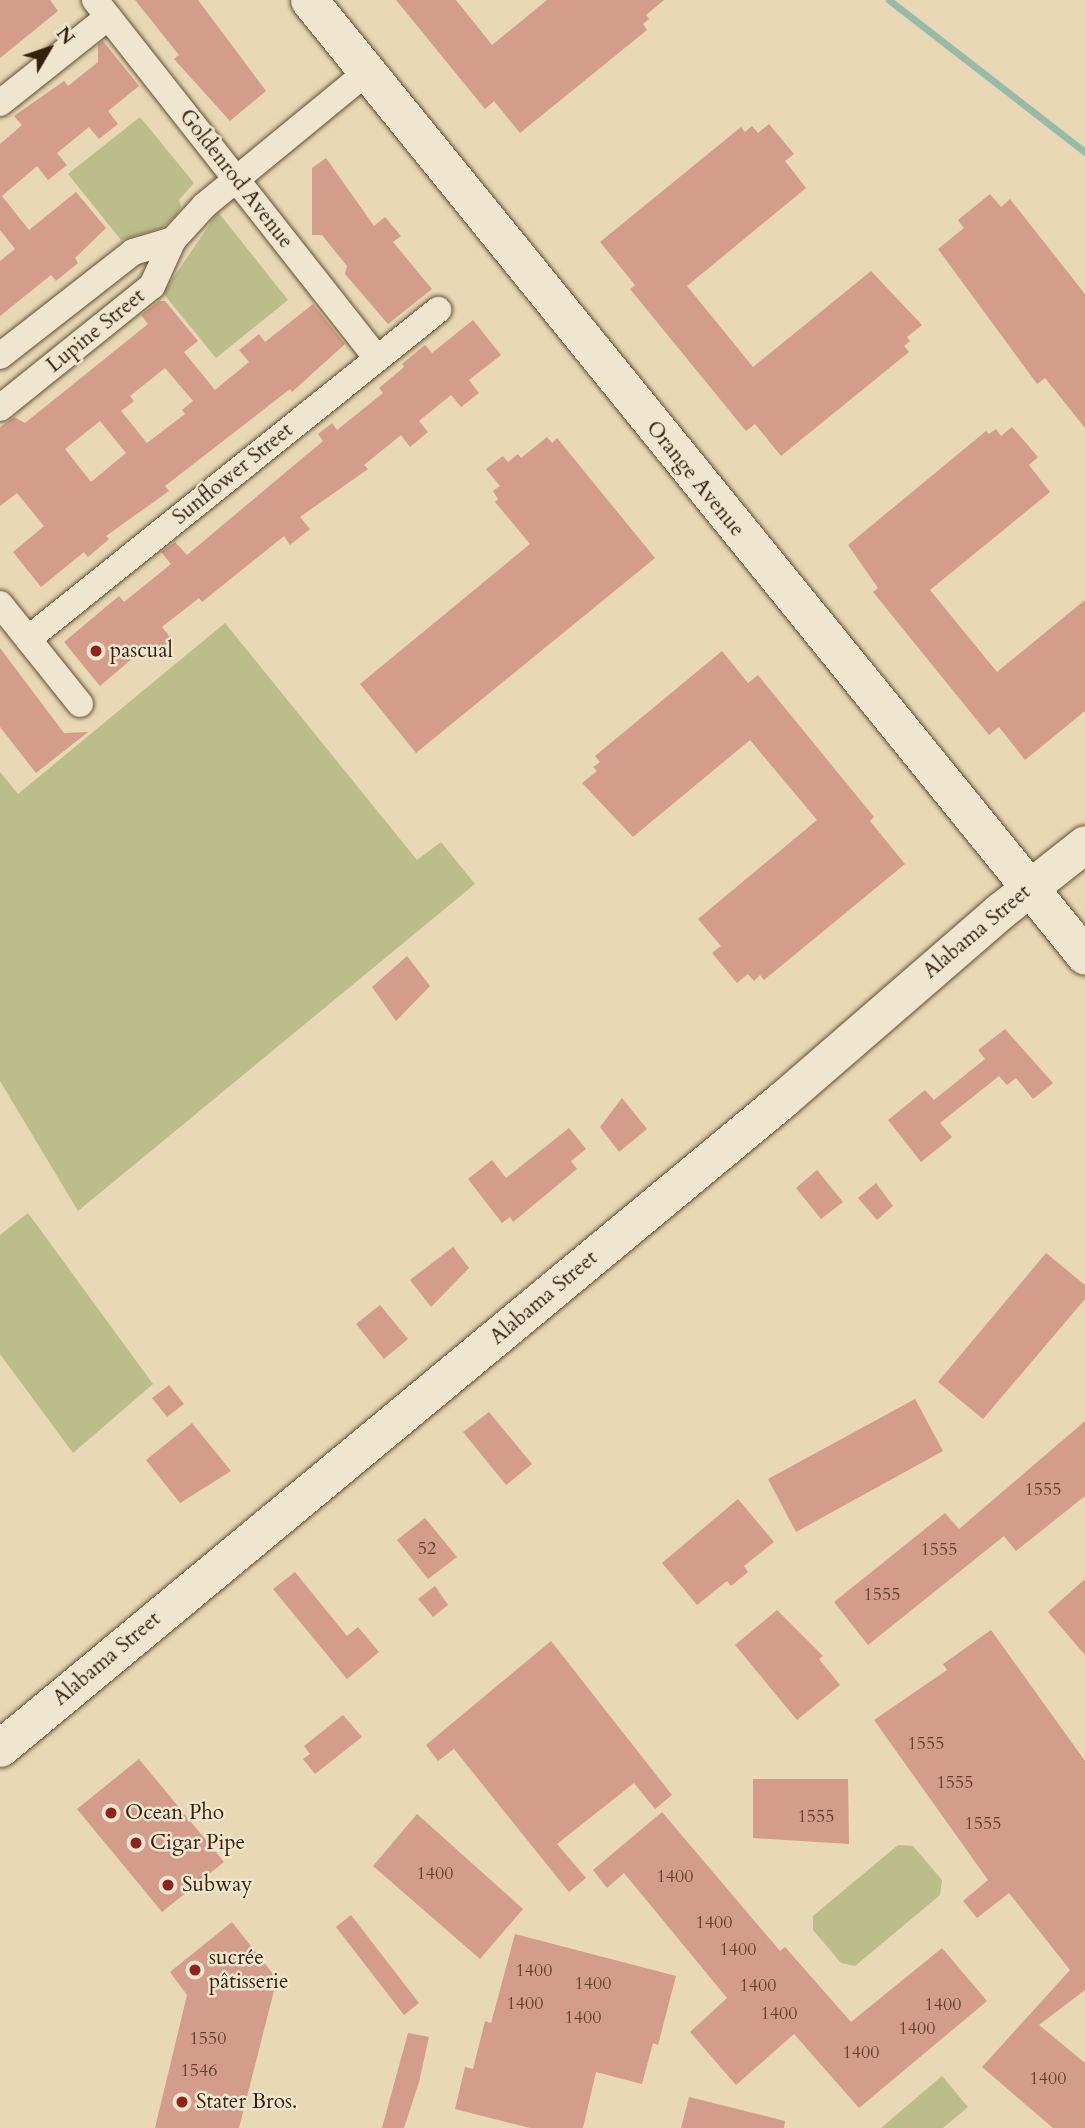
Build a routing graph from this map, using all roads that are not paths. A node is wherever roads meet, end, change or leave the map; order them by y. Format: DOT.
graph roads {
  1 [pos="309,0"];
  2 [pos="101,8"];
  3 [pos="367,72"];
  4 [pos="0,103"];
  5 [pos="237,179"];
  6 [pos="173,240"];
  7 [pos="438,310"];
  8 [pos="0,356"];
  9 [pos="377,358"];
  10 [pos="0,408"];
  11 [pos="0,604"];
  12 [pos="28,639"];
  13 [pos="80,704"];
  14 [pos="1085,844"];
  15 [pos="1030,887"];
  16 [pos="1085,956"];
  17 [pos="0,1748"];
  1 -- 3 [label="main road, Orange Avenue"];
  2 -- 4 [label="street"];
  2 -- 5 [label="street, Goldenrod Avenue"];
  3 -- 5 [label="street, Lupine Street"];
  3 -- 15 [label="main road, Orange Avenue"];
  5 -- 6 [label="street, Lupine Street"];
  5 -- 9 [label="street, Goldenrod Avenue"];
  6 -- 8 [label="street, Lupine Street"];
  6 -- 10 [label="street, Lupine Street"];
  7 -- 9 [label="street, Sunflower Street"];
  9 -- 12 [label="street, Sunflower Street"];
  11 -- 12 [label="street"];
  12 -- 13 [label="street"];
  14 -- 15 [label="main road, Alabama Street"];
  15 -- 16 [label="main road, Orange Avenue"];
  15 -- 17 [label="main road, Alabama Street"];
}
